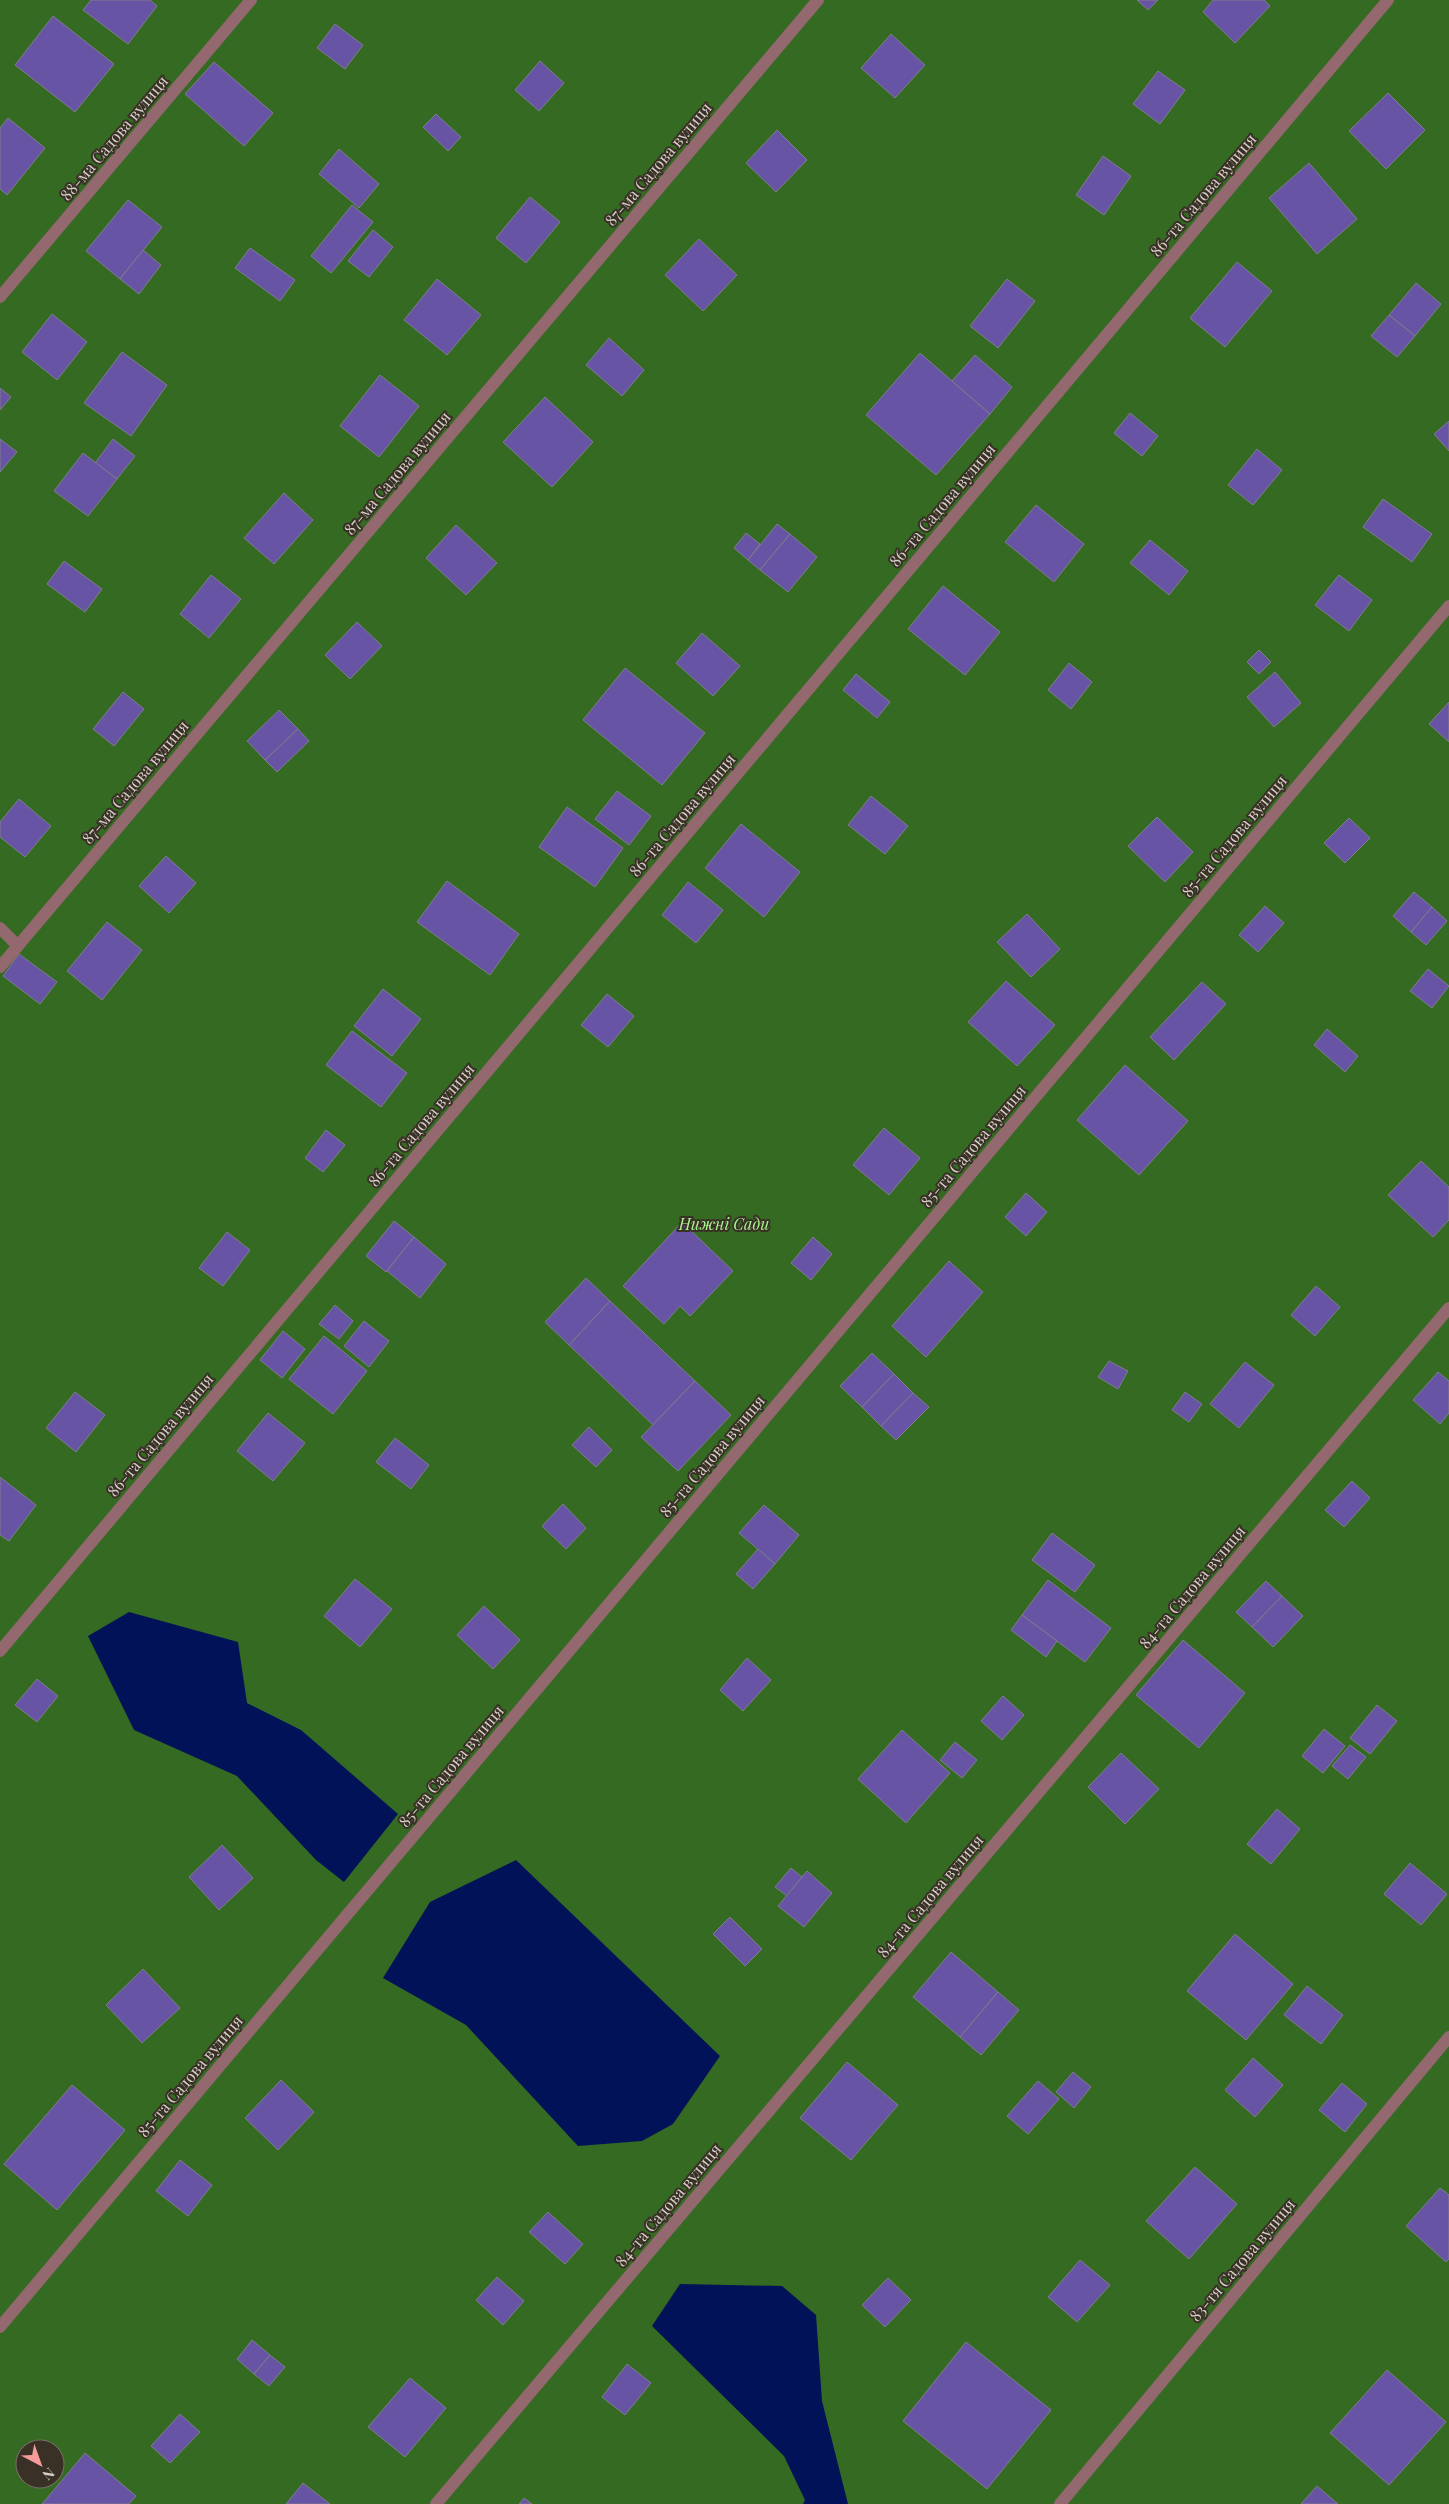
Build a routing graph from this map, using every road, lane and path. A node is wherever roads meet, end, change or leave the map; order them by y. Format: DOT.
graph roads {
  1 [pos="252,0"];
  2 [pos="818,0"];
  3 [pos="1388,0"];
  4 [pos="0,297"];
  5 [pos="1449,606"];
  6 [pos="0,928"];
  7 [pos="18,946"];
  8 [pos="0,967"];
  9 [pos="1449,1308"];
  10 [pos="0,1651"];
  11 [pos="1449,2037"];
  12 [pos="0,2327"];
  13 [pos="436,2504"];
  14 [pos="1060,2504"];
  1 -- 4 [label="street, 88-ма Садова вулиця"];
  2 -- 7 [label="street, 87-ма Садова вулиця"];
  3 -- 10 [label="street, 86-та Садова вулиця"];
  5 -- 12 [label="street, 85-та Садова вулиця"];
  6 -- 7 [label="street"];
  7 -- 8 [label="street, 87-ма Садова вулиця"];
  9 -- 13 [label="street, 84-та Садова вулиця"];
  11 -- 14 [label="street, 83-тя Садова вулиця"];
}
